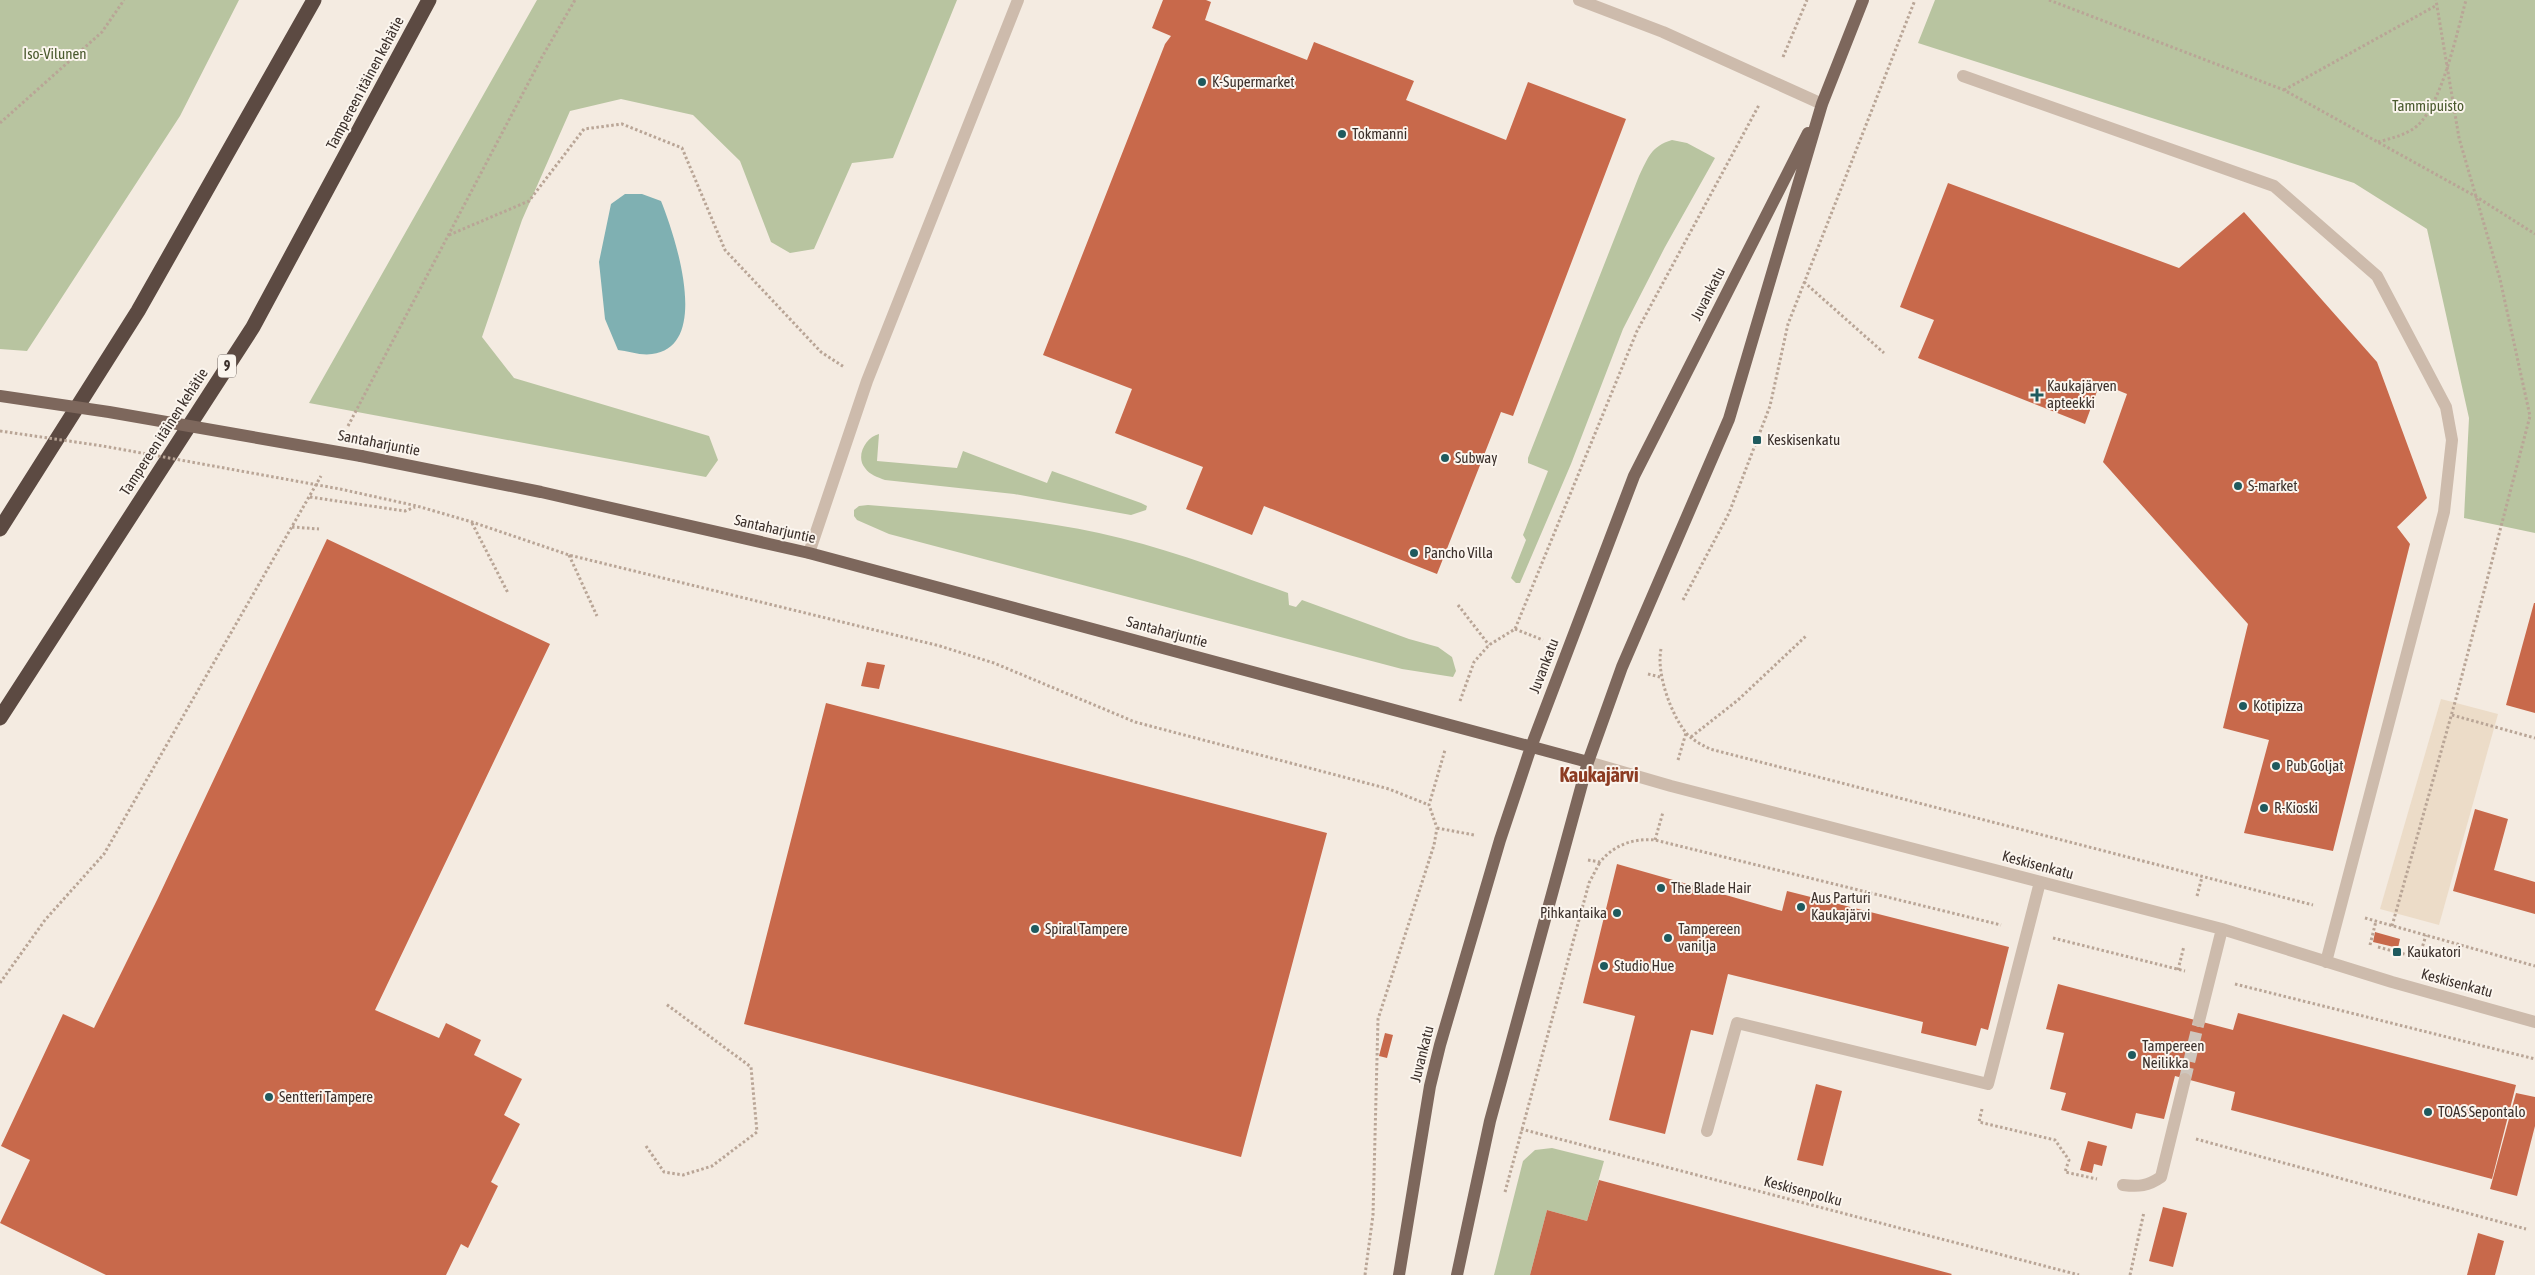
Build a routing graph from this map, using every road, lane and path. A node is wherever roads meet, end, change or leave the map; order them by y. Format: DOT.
graph roads {
  1 [pos="124,0"];
  2 [pos="314,0"];
  3 [pos="429,0"];
  4 [pos="575,0"];
  5 [pos="1018,0"];
  6 [pos="1579,0"];
  7 [pos="1808,0"];
  8 [pos="1863,0"];
  9 [pos="1915,0"];
  10 [pos="2048,0"];
  11 [pos="2436,0"];
  12 [pos="2466,0"];
  13 [pos="2437,5"];
  14 [pos="2448,65"];
  15 [pos="1963,76"];
  16 [pos="1771,83"];
  17 [pos="2284,90"];
  18 [pos="1822,104"];
  19 [pos="0,123"];
  20 [pos="2378,142"];
  21 [pos="2475,196"];
  22 [pos="2535,234"];
  23 [pos="448,235"];
  24 [pos="1804,282"];
  25 [pos="1884,353"];
  26 [pos="867,381"];
  27 [pos="0,396"];
  28 [pos="2535,412"];
  29 [pos="2530,416"];
  30 [pos="0,431"];
  31 [pos="345,431"];
  32 [pos="323,472"];
  33 [pos="310,497"];
  34 [pos="417,506"];
  35 [pos="472,522"];
  36 [pos="292,527"];
  37 [pos="319,529"];
  38 [pos="0,530"];
  39 [pos="809,553"];
  40 [pos="569,555"];
  41 [pos="508,593"];
  42 [pos="1458,605"];
  43 [pos="1679,606"];
  44 [pos="597,616"];
  45 [pos="1806,636"];
  46 [pos="1664,642"];
  47 [pos="1489,645"];
  48 [pos="2452,715"];
  49 [pos="0,718"];
  50 [pos="1452,726"];
  51 [pos="1691,736"];
  52 [pos="2535,738"];
  53 [pos="1531,747"];
  54 [pos="1588,762"];
  55 [pos="1429,805"];
  56 [pos="1655,840"];
  57 [pos="1600,862"];
  58 [pos="2040,882"];
  59 [pos="2339,911"];
  60 [pos="2376,921"];
  61 [pos="2392,926"];
  62 [pos="2222,929"];
  63 [pos="2029,932"];
  64 [pos="2426,935"];
  65 [pos="2326,962"];
  66 [pos="2535,966"];
  67 [pos="2210,977"];
  68 [pos="0,983"];
  69 [pos="666,1004"];
  70 [pos="2199,1021"];
  71 [pos="2535,1022"];
  72 [pos="2535,1058"];
  73 [pos="2185,1079"];
  74 [pos="1988,1084"];
  75 [pos="1521,1129"];
  76 [pos="1707,1132"];
  77 [pos="2171,1133"];
  78 [pos="646,1146"];
  79 [pos="2150,1184"];
  80 [pos="2123,1185"];
  81 [pos="1504,1193"];
  82 [pos="2526,1229"];
  83 [pos="1365,1275"];
  84 [pos="1399,1275"];
  85 [pos="1458,1275"];
  86 [pos="2079,1275"];
  87 [pos="2130,1275"];
  1 -- 19 [label="path"];
  2 -- 38 [label="highway"];
  3 -- 49 [label="highway, Tampereen itäinen kehätie / 9"];
  4 -- 23 [label="path"];
  5 -- 26 [label="street"];
  6 -- 16 [label="street"];
  7 -- 16 [label="path"];
  8 -- 18 [label="main road, Juvankatu"];
  9 -- 24 [label="path"];
  10 -- 17 [label="path"];
  11 -- 13 [label="path"];
  12 -- 14 [label="path"];
  13 -- 14 [label="path"];
  13 -- 17 [label="path"];
  14 -- 20 [label="path"];
  14 -- 21 [label="path"];
  15 -- 59 [label="street"];
  16 -- 18 [label="street"];
  16 -- 47 [label="path"];
  17 -- 20 [label="path"];
  18 -- 53 [label="main road, Juvankatu"];
  18 -- 54 [label="main road, Juvankatu"];
  20 -- 21 [label="path"];
  21 -- 22 [label="path"];
  21 -- 29 [label="path"];
  23 -- 26 [label="path"];
  23 -- 31 [label="path"];
  24 -- 25 [label="path"];
  24 -- 43 [label="path"];
  26 -- 39 [label="street"];
  27 -- 39 [label="main road, Santaharjuntie, bridge"];
  28 -- 29 [label="path"];
  29 -- 48 [label="path"];
  30 -- 34 [label="path, bridge"];
  32 -- 33 [label="path"];
  33 -- 34 [label="path"];
  33 -- 36 [label="path"];
  34 -- 35 [label="path"];
  35 -- 40 [label="path"];
  35 -- 41 [label="path"];
  36 -- 37 [label="path"];
  36 -- 68 [label="path"];
  39 -- 50 [label="main road, Santaharjuntie"];
  40 -- 44 [label="path"];
  40 -- 55 [label="path"];
  42 -- 47 [label="path"];
  45 -- 51 [label="path"];
  46 -- 51 [label="path"];
  47 -- 50 [label="path"];
  48 -- 52 [label="path"];
  48 -- 61 [label="path"];
  50 -- 53 [label="main road, Santaharjuntie"];
  50 -- 55 [label="path"];
  51 -- 59 [label="path"];
  53 -- 54 [label="main road, Keskisenkatu"];
  53 -- 84 [label="main road, Juvankatu"];
  54 -- 58 [label="street, Keskisenkatu"];
  54 -- 85 [label="main road, Juvankatu"];
  55 -- 83 [label="path"];
  56 -- 63 [label="path"];
  57 -- 75 [label="path"];
  58 -- 62 [label="street, Keskisenkatu"];
  58 -- 63 [label="street"];
  59 -- 60 [label="path"];
  59 -- 65 [label="street"];
  60 -- 61 [label="path"];
  60 -- 64 [label="path"];
  61 -- 64 [label="path"];
  62 -- 65 [label="street, Keskisenkatu"];
  62 -- 67 [label="street"];
  63 -- 67 [label="path"];
  63 -- 74 [label="street"];
  64 -- 66 [label="path"];
  65 -- 71 [label="street, Keskisenkatu"];
  67 -- 70 [label="street"];
  67 -- 72 [label="path"];
  69 -- 78 [label="path"];
  73 -- 77 [label="street"];
  74 -- 76 [label="street"];
  74 -- 80 [label="path"];
  75 -- 81 [label="path"];
  75 -- 86 [label="path, Keskisenpolku"];
  77 -- 79 [label="street"];
  77 -- 82 [label="path"];
  79 -- 80 [label="street"];
  79 -- 87 [label="path"];
}
